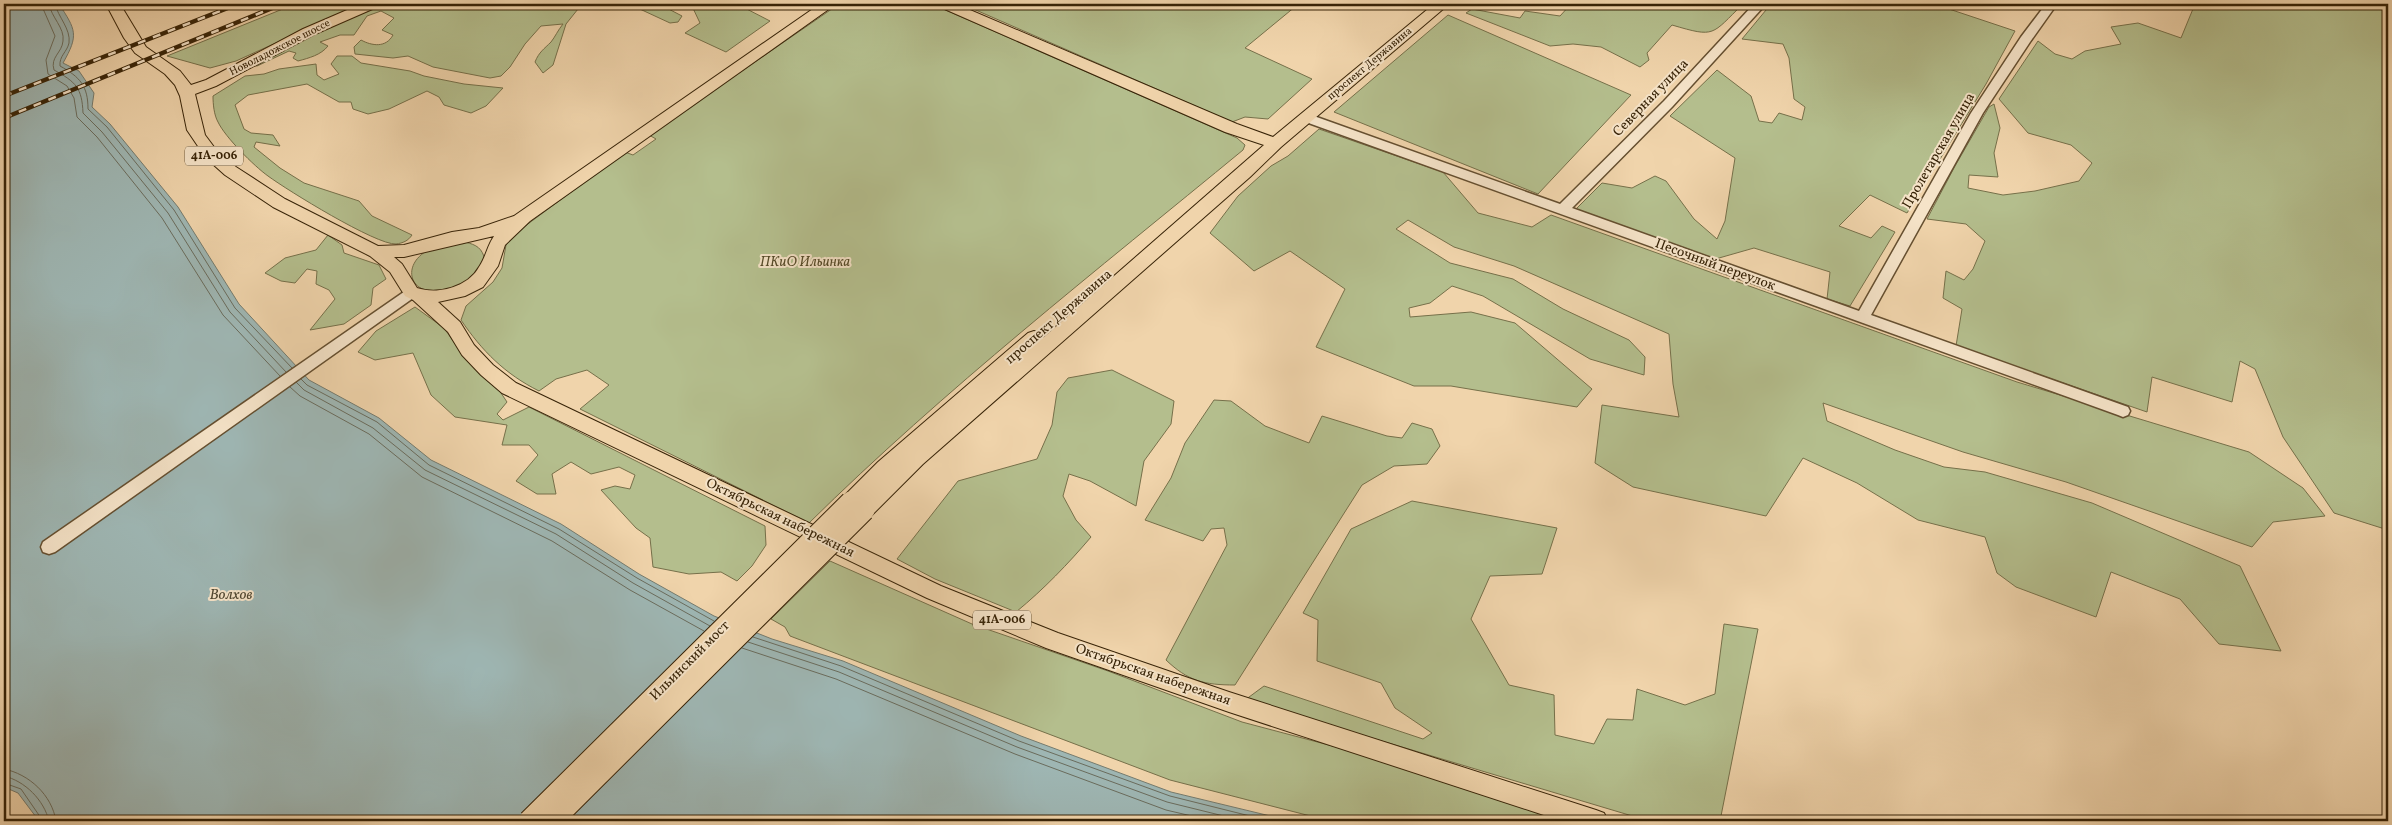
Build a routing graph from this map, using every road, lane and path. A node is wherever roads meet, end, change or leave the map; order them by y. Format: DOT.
graph roads {
  1 [pos="113,4"];
  2 [pos="372,4"];
  3 [pos="829,4"];
  4 [pos="945,4"];
  5 [pos="1442,4"];
  6 [pos="1760,4"];
  7 [pos="2052,4"];
  8 [pos="187,92"];
  9 [pos="1306,118"];
  10 [pos="1275,143"];
  11 [pos="1562,210"];
  12 [pos="524,217"];
  13 [pos="452,238"];
  14 [pos="430,244"];
  15 [pos="376,252"];
  16 [pos="492,255"];
  17 [pos="411,289"];
  18 [pos="460,291"];
  19 [pos="1861,318"];
  20 [pos="454,327"];
  21 [pos="2123,411"];
  22 [pos="858,506"];
  23 [pos="49,547"];
  24 [pos="529,821"];
  25 [pos="552,821"];
  26 [pos="1596,821"];
  1 -- 8 [label="main road, Октябрьская набережная / 41А-006"];
  2 -- 8 [label="main road, Новоладожское шоссе"];
  3 -- 12 [label="main road"];
  4 -- 10 [label="main road"];
  5 -- 9 [label="main road, проспект Державина"];
  6 -- 11 [label="street, Северная улица"];
  7 -- 19 [label="street, Пролетарская улица"];
  8 -- 15 [label="main road, Октябрьская набережная / 41А-006"];
  9 -- 10 [label="main road, проспект Державина"];
  9 -- 11 [label="street, Песочный переулок"];
  10 -- 22 [label="main road, проспект Державина"];
  11 -- 19 [label="street, Песочный переулок"];
  12 -- 13 [label="main road"];
  12 -- 16 [label="main road"];
  13 -- 14 [label="main road"];
  13 -- 16 [label="main road"];
  14 -- 15 [label="main road"];
  14 -- 17 [label="main road"];
  15 -- 17 [label="main road, Октябрьская набережная / 41А-006"];
  16 -- 18 [label="main road"];
  17 -- 18 [label="main road"];
  17 -- 20 [label="main road, Октябрьская набережная / 41А-006"];
  17 -- 23 [label="street"];
  18 -- 20 [label="main road"];
  19 -- 21 [label="street, Песочный переулок"];
  20 -- 26 [label="main road, Октябрьская набережная / 41А-006"];
  22 -- 24 [label="main road, Ильинский мост, bridge"];
  22 -- 25 [label="main road, Ильинский мост, bridge"];
}
